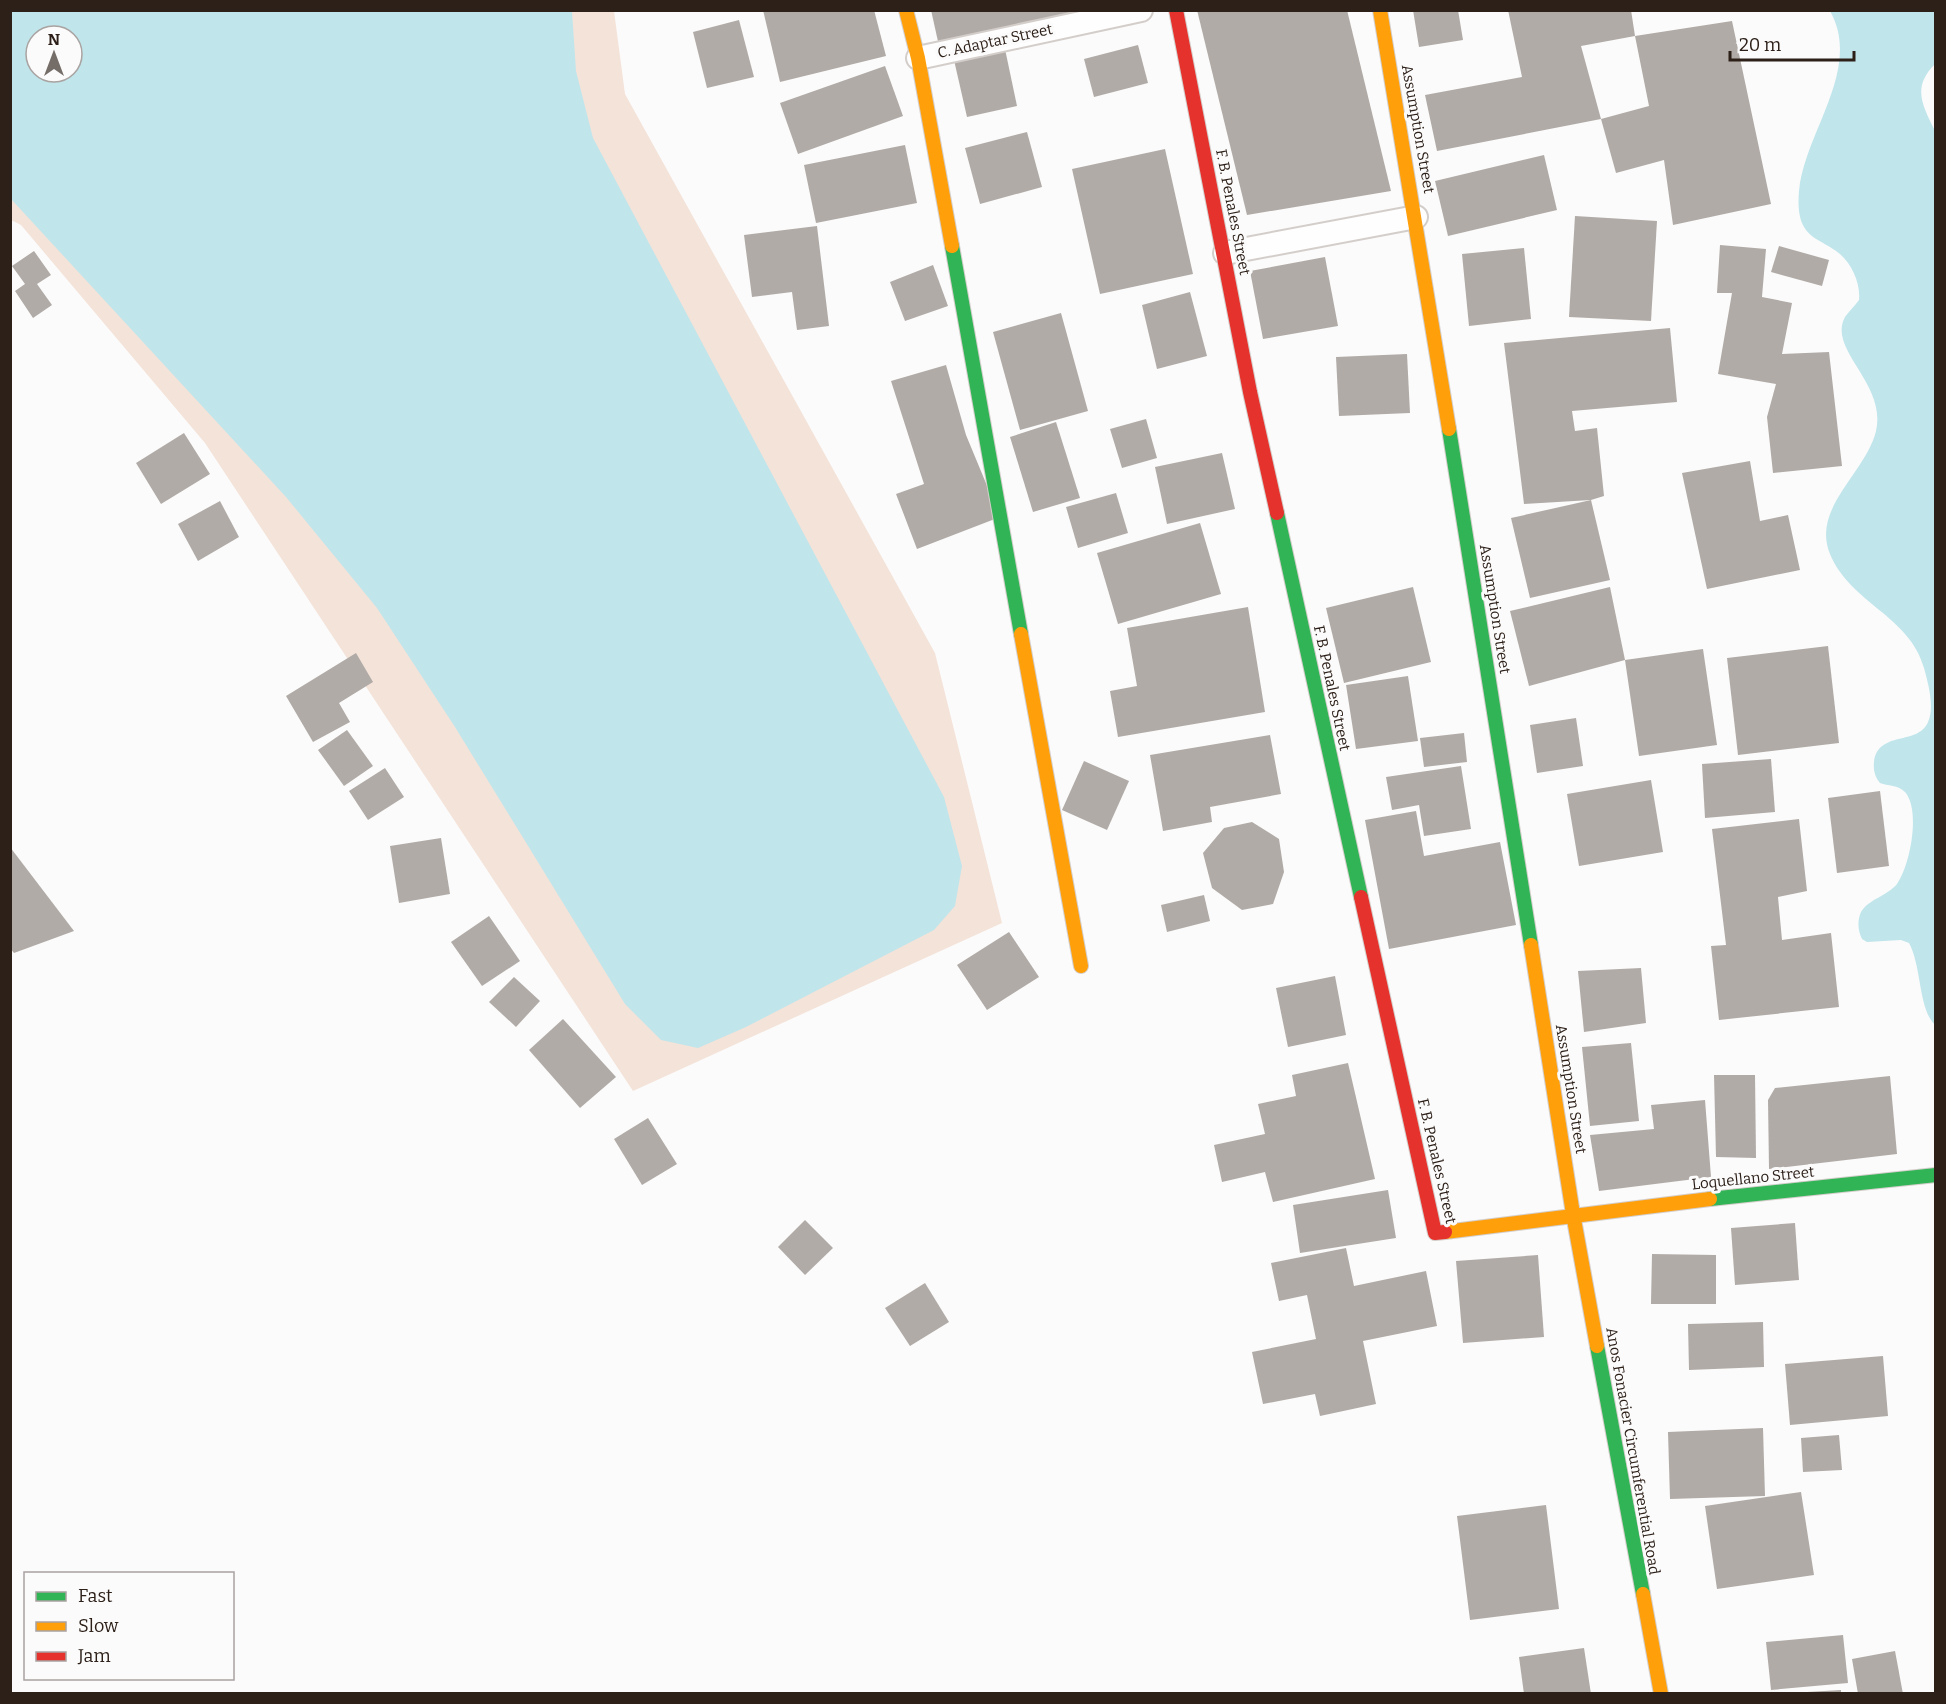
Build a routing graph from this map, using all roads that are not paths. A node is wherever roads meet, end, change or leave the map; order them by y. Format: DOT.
graph roads {
  1 [pos="906,10"];
  2 [pos="1141,10"];
  3 [pos="1176,10"];
  4 [pos="1380,10"];
  5 [pos="918,58"];
  6 [pos="1416,217"];
  7 [pos="1225,253"];
  8 [pos="1081,966"];
  9 [pos="1935,1175"];
  10 [pos="1574,1214"];
  11 [pos="1661,1694"];
  1 -- 5 [label="street"];
  2 -- 5 [label="lane, C. Adaptar Street"];
  3 -- 7 [label="street, F. B. Penales Street"];
  4 -- 6 [label="street, Assumption Street"];
  5 -- 8 [label="street"];
  6 -- 7 [label="lane"];
  6 -- 10 [label="street, Assumption Street"];
  7 -- 10 [label="street, F. B. Penales Street"];
  9 -- 10 [label="street, Loquellano Street"];
  10 -- 11 [label="street, Anos Fonacier Circumferential Road"];
}
